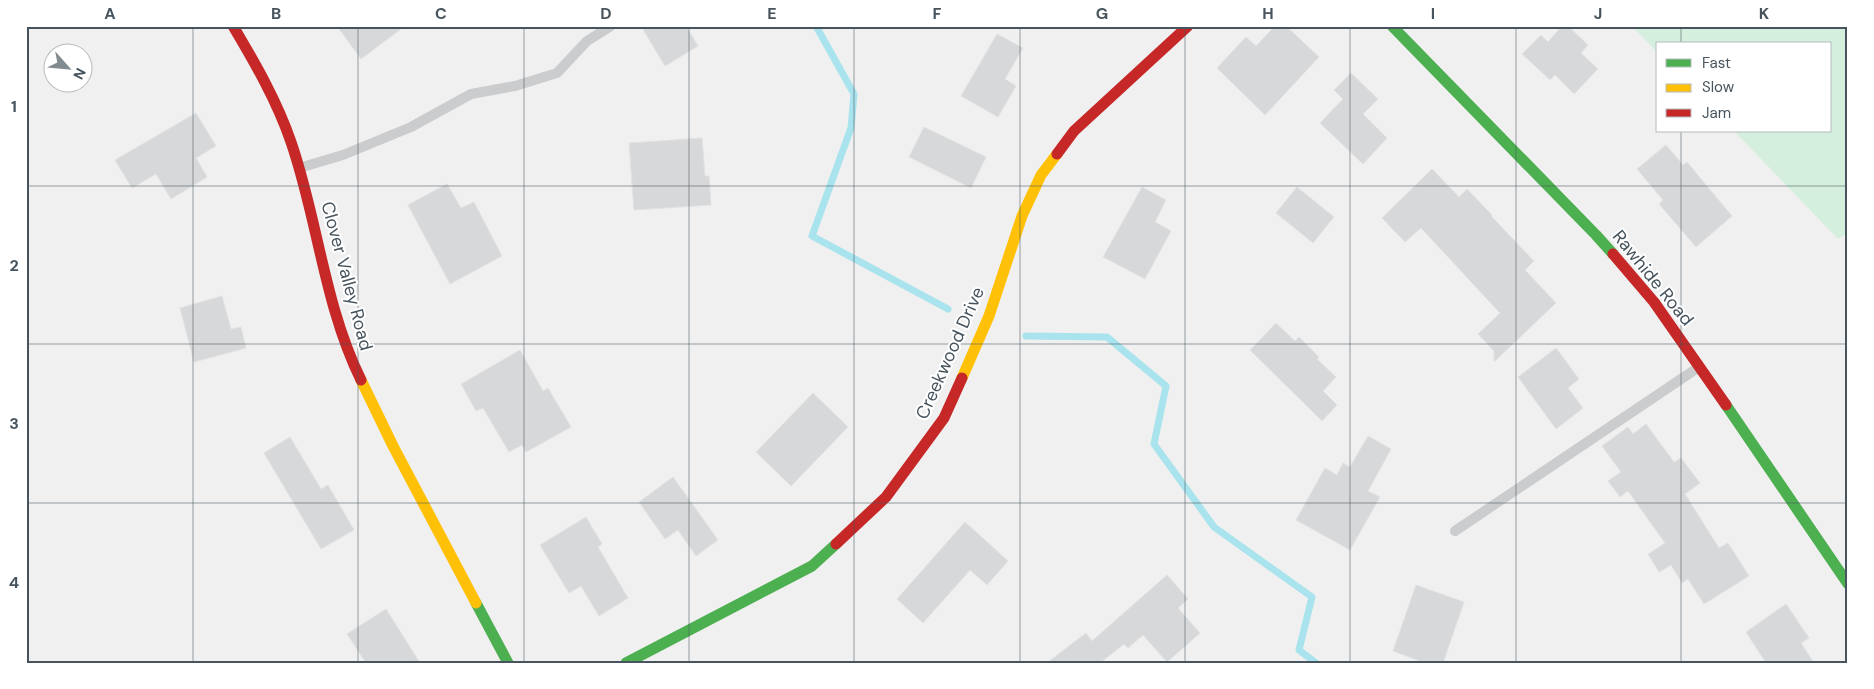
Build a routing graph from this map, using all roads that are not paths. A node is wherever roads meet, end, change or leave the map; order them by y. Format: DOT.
graph roads {
  1 [pos="233,26"];
  2 [pos="611,26"];
  3 [pos="1188,26"];
  4 [pos="1392,26"];
  5 [pos="298,168"];
  6 [pos="1700,366"];
  7 [pos="1455,531"];
  8 [pos="1848,584"];
  9 [pos="508,663"];
  10 [pos="626,663"];
  1 -- 5 [label="street, Clover Valley Road"];
  2 -- 5 [label="lane"];
  3 -- 10 [label="street, Creekwood Drive"];
  4 -- 6 [label="street, Rawhide Road"];
  5 -- 9 [label="street, Clover Valley Road"];
  6 -- 7 [label="lane"];
  6 -- 8 [label="street, Rawhide Road"];
}
